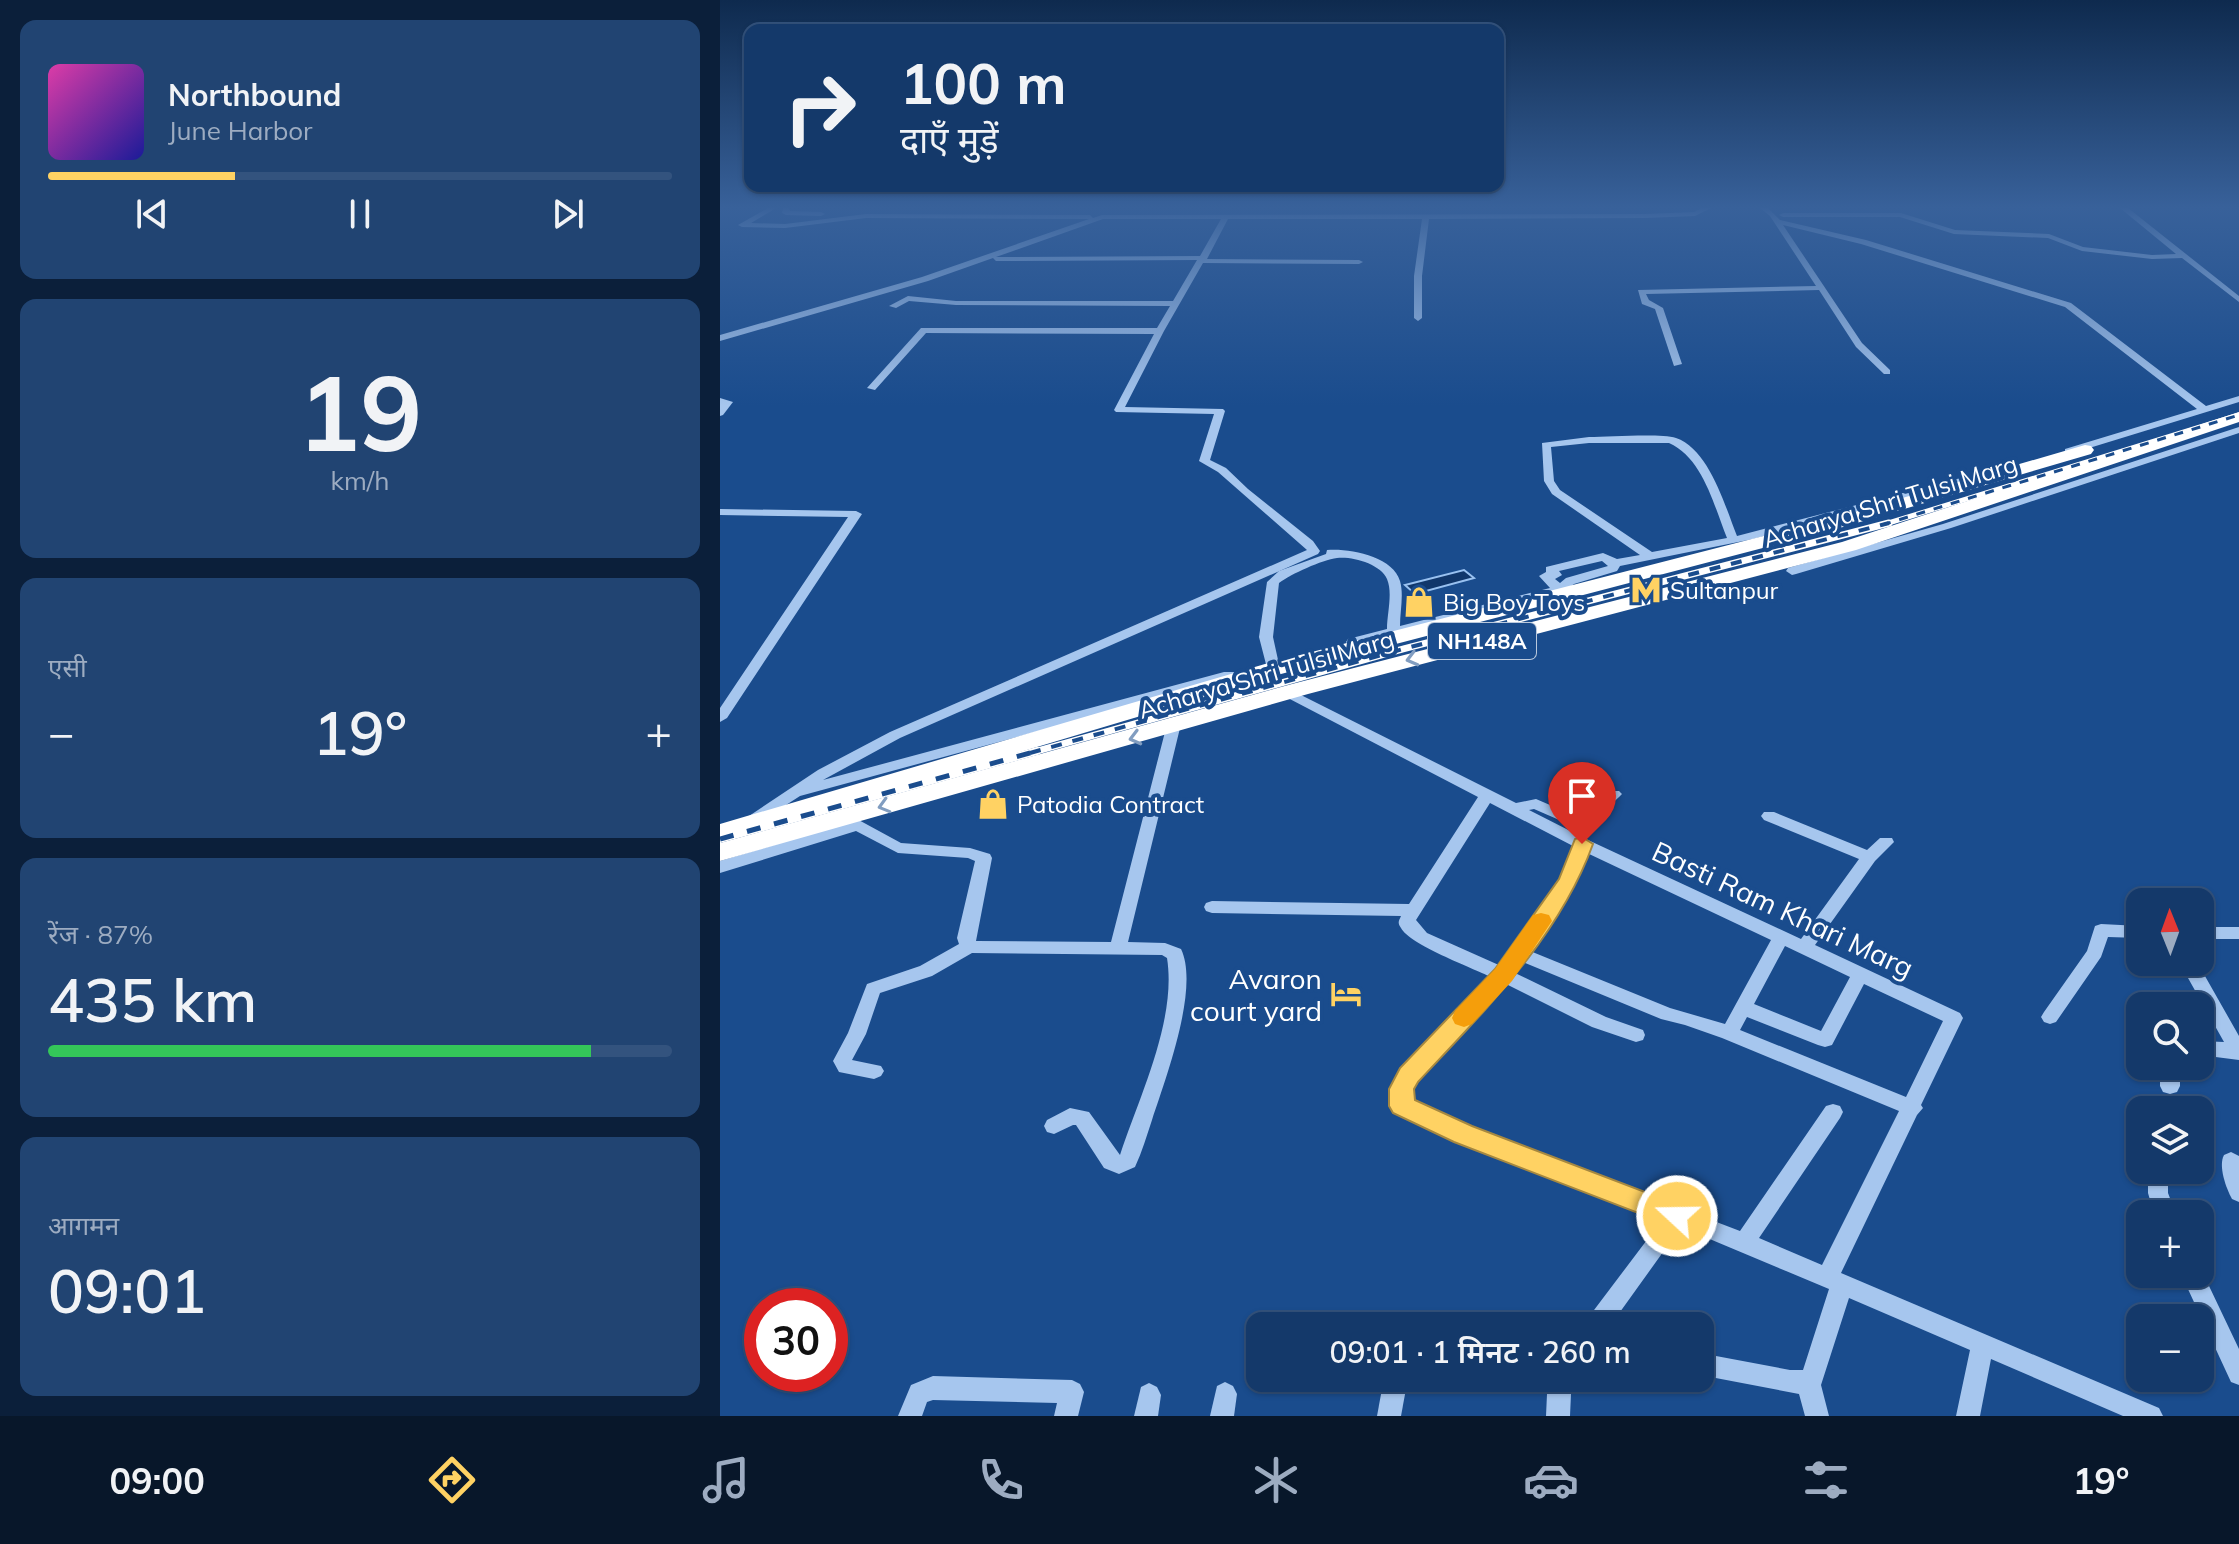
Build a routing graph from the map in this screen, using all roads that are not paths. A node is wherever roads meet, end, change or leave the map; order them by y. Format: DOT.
graph roads {
  1 [pos="937,274"];
  2 [pos="1195,274"];
  3 [pos="1418,274"];
  4 [pos="1811,274"];
  5 [pos="1967,274"];
  6 [pos="2207,274"];
  7 [pos="1820,288"];
  8 [pos="2239,300"];
  9 [pos="1177,304"];
  10 [pos="893,306"];
  11 [pos="1418,318"];
  12 [pos="1160,331"];
  13 [pos="720,338"];
  14 [pos="1677,364"];
  15 [pos="1887,372"];
  16 [pos="872,388"];
  17 [pos="2239,400"];
  18 [pos="720,401"];
  19 [pos="2204,409"];
  20 [pos="720,413"];
  21 [pos="2239,417"];
  22 [pos="2239,430"];
  23 [pos="720,512"];
  24 [pos="1733,539"];
  25 [pos="1315,550"];
  26 [pos="1337,554"];
  27 [pos="1647,554"];
  28 [pos="1615,563"];
  29 [pos="1792,571"];
  30 [pos="1559,589"];
  31 [pos="1478,617"];
  32 [pos="1394,631"];
  33 [pos="1498,637"];
  34 [pos="1273,666"];
  35 [pos="1289,693"];
  36 [pos="720,718"];
  37 [pos="1173,728"];
  38 [pos="793,793"];
  39 [pos="1614,794"];
  40 [pos="1487,795"];
  41 [pos="1513,809"];
  42 [pos="1769,816"];
  43 [pos="850,822"];
  44 [pos="748,825"];
  45 [pos="720,833"];
  46 [pos="1886,842"];
  47 [pos="1582,844"];
  48 [pos="720,852"];
  49 [pos="1869,857"];
  50 [pos="720,867"];
  51 [pos="1212,907"];
  52 [pos="1412,910"];
  53 [pos="2126,931"];
  54 [pos="2214,933"];
  55 [pos="2239,933"];
  56 [pos="1781,937"];
  57 [pos="969,947"];
  58 [pos="1804,947"];
  59 [pos="1118,948"];
  60 [pos="1519,953"];
  61 [pos="1860,974"];
  62 [pos="1504,975"];
  63 [pos="2196,976"];
  64 [pos="1742,1007"];
  65 [pos="2050,1017"];
  66 [pos="1729,1033"];
  67 [pos="1636,1035"];
  68 [pos="2214,1049"];
  69 [pos="2239,1052"];
  70 [pos="874,1071"];
  71 [pos="2170,1080"];
  72 [pos="2170,1086"];
  73 [pos="1913,1108"];
  74 [pos="1833,1112"];
  75 [pos="1054,1126"];
  76 [pos="2231,1161"];
  77 [pos="2239,1193"];
  78 [pos="1677,1216"];
  79 [pos="1744,1242"];
  80 [pos="1835,1281"];
  81 [pos="2199,1288"];
  82 [pos="1608,1312"];
  83 [pos="1983,1344"];
  84 [pos="1714,1367"];
  85 [pos="2239,1374"];
  86 [pos="1808,1382"];
  87 [pos="1393,1392"];
  88 [pos="1560,1392"];
  89 [pos="910,1416"];
  90 [pos="1066,1416"];
  91 [pos="1389,1416"];
  92 [pos="1558,1416"];
  93 [pos="1817,1416"];
  94 [pos="1968,1416"];
  95 [pos="2151,1416"];
  1 -- 13 [label="street"];
  2 -- 9 [label="street"];
  3 -- 11 [label="street"];
  4 -- 7 [label="street"];
  5 -- 19 [label="street"];
  6 -- 8 [label="street"];
  7 -- 14 [label="street"];
  7 -- 15 [label="street"];
  9 -- 10 [label="street"];
  9 -- 12 [label="street"];
  12 -- 16 [label="street"];
  12 -- 25 [label="street"];
  17 -- 19 [label="street"];
  17 -- 31 [label="highway, Acharya Shri Tulsi Marg / NH148A"];
  18 -- 20 [label="street"];
  19 -- 24 [label="street"];
  21 -- 33 [label="highway, Acharya Shri Tulsi Marg / NH148A"];
  22 -- 29 [label="street"];
  23 -- 36 [label="street"];
  24 -- 27 [label="street"];
  24 -- 27 [label="street"];
  25 -- 26 [label="street"];
  25 -- 38 [label="street"];
  26 -- 32 [label="street"];
  26 -- 34 [label="street"];
  27 -- 28 [label="street"];
  28 -- 30 [label="street"];
  28 -- 30 [label="street"];
  30 -- 32 [label="street"];
  31 -- 33 [label="highway"];
  31 -- 34 [label="highway, Acharya Shri Tulsi Marg / NH148A"];
  32 -- 34 [label="street"];
  33 -- 35 [label="highway, Acharya Shri Tulsi Marg / NH148A, one-way"];
  34 -- 38 [label="street"];
  34 -- 44 [label="highway, Acharya Shri Tulsi Marg / NH148A"];
  35 -- 37 [label="highway, Acharya Shri Tulsi Marg / NH148A"];
  35 -- 40 [label="street, Basti Ram Khari Marg"];
  37 -- 43 [label="highway, Acharya Shri Tulsi Marg / NH148A, one-way"];
  37 -- 59 [label="street"];
  38 -- 44 [label="street"];
  39 -- 41 [label="street"];
  40 -- 41 [label="street, Basti Ram Khari Marg"];
  40 -- 52 [label="street"];
  41 -- 47 [label="street, Basti Ram Khari Marg"];
  42 -- 49 [label="street"];
  43 -- 48 [label="highway, Acharya Shri Tulsi Marg / NH148A"];
  43 -- 50 [label="street"];
  43 -- 57 [label="street"];
  44 -- 45 [label="highway, Acharya Shri Tulsi Marg / NH148A"];
  46 -- 49 [label="street"];
  47 -- 56 [label="street, Basti Ram Khari Marg"];
  47 -- 60 [label="street"];
  49 -- 58 [label="street"];
  51 -- 52 [label="street"];
  52 -- 62 [label="street"];
  53 -- 65 [label="street"];
  54 -- 55 [label="street"];
  56 -- 58 [label="street, Basti Ram Khari Marg"];
  56 -- 64 [label="street"];
  57 -- 59 [label="street"];
  57 -- 70 [label="street"];
  58 -- 61 [label="street, Basti Ram Khari Marg"];
  59 -- 75 [label="street"];
  60 -- 62 [label="street"];
  60 -- 66 [label="street"];
  61 -- 64 [label="street"];
  61 -- 73 [label="street, Basti Ram Khari Marg"];
  62 -- 67 [label="street"];
  62 -- 78 [label="street"];
  63 -- 69 [label="street"];
  64 -- 66 [label="street"];
  66 -- 73 [label="street"];
  68 -- 69 [label="street"];
  71 -- 72 [label="street"];
  73 -- 80 [label="street, Basti Ram Khari Marg"];
  74 -- 79 [label="street"];
  76 -- 77 [label="street"];
  78 -- 79 [label="street"];
  78 -- 82 [label="street"];
  79 -- 80 [label="street"];
  80 -- 83 [label="street"];
  80 -- 86 [label="street, Basti Ram Khari Marg"];
  81 -- 85 [label="street"];
  83 -- 94 [label="street"];
  83 -- 95 [label="street"];
  84 -- 86 [label="street"];
  86 -- 93 [label="street"];
  87 -- 91 [label="street"];
  88 -- 92 [label="street"];
  89 -- 90 [label="street"];
}
